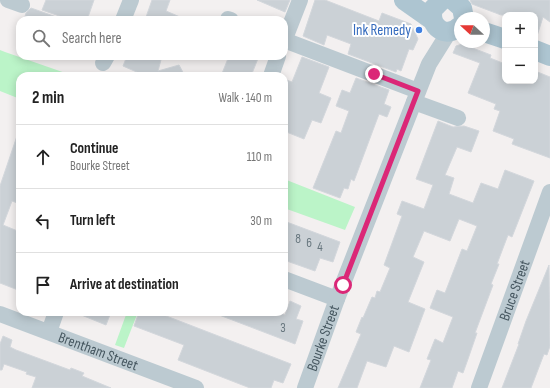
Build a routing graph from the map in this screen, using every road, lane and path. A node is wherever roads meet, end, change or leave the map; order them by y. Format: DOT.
graph roads {
  1 [pos="131,0"];
  2 [pos="300,0"];
  3 [pos="406,0"];
  4 [pos="453,15"];
  5 [pos="125,16"];
  6 [pos="288,30"];
  7 [pos="288,42"];
  8 [pos="538,51"];
  9 [pos="550,56"];
  10 [pos="277,60"];
  11 [pos="272,72"];
  12 [pos="416,97"];
  13 [pos="458,118"];
  14 [pos="550,192"];
  15 [pos="288,281"];
  16 [pos="337,299"];
  17 [pos="0,314"];
  18 [pos="55,316"];
  19 [pos="49,332"];
  20 [pos="196,388"];
  21 [pos="305,388"];
  22 [pos="479,388"];
  1 -- 5 [label="street"];
  2 -- 6 [label="street"];
  3 -- 4 [label="main road"];
  4 -- 12 [label="street, Bourke Street"];
  7 -- 12 [label="street"];
  8 -- 9 [label="main road"];
  10 -- 11 [label="street"];
  12 -- 13 [label="street"];
  12 -- 16 [label="street, Bourke Street"];
  14 -- 22 [label="street, Bruce Street"];
  15 -- 16 [label="street"];
  16 -- 21 [label="street, Bourke Street"];
  17 -- 19 [label="street, Brentham Street"];
  18 -- 19 [label="street"];
  19 -- 20 [label="street, Brentham Street"];
}
